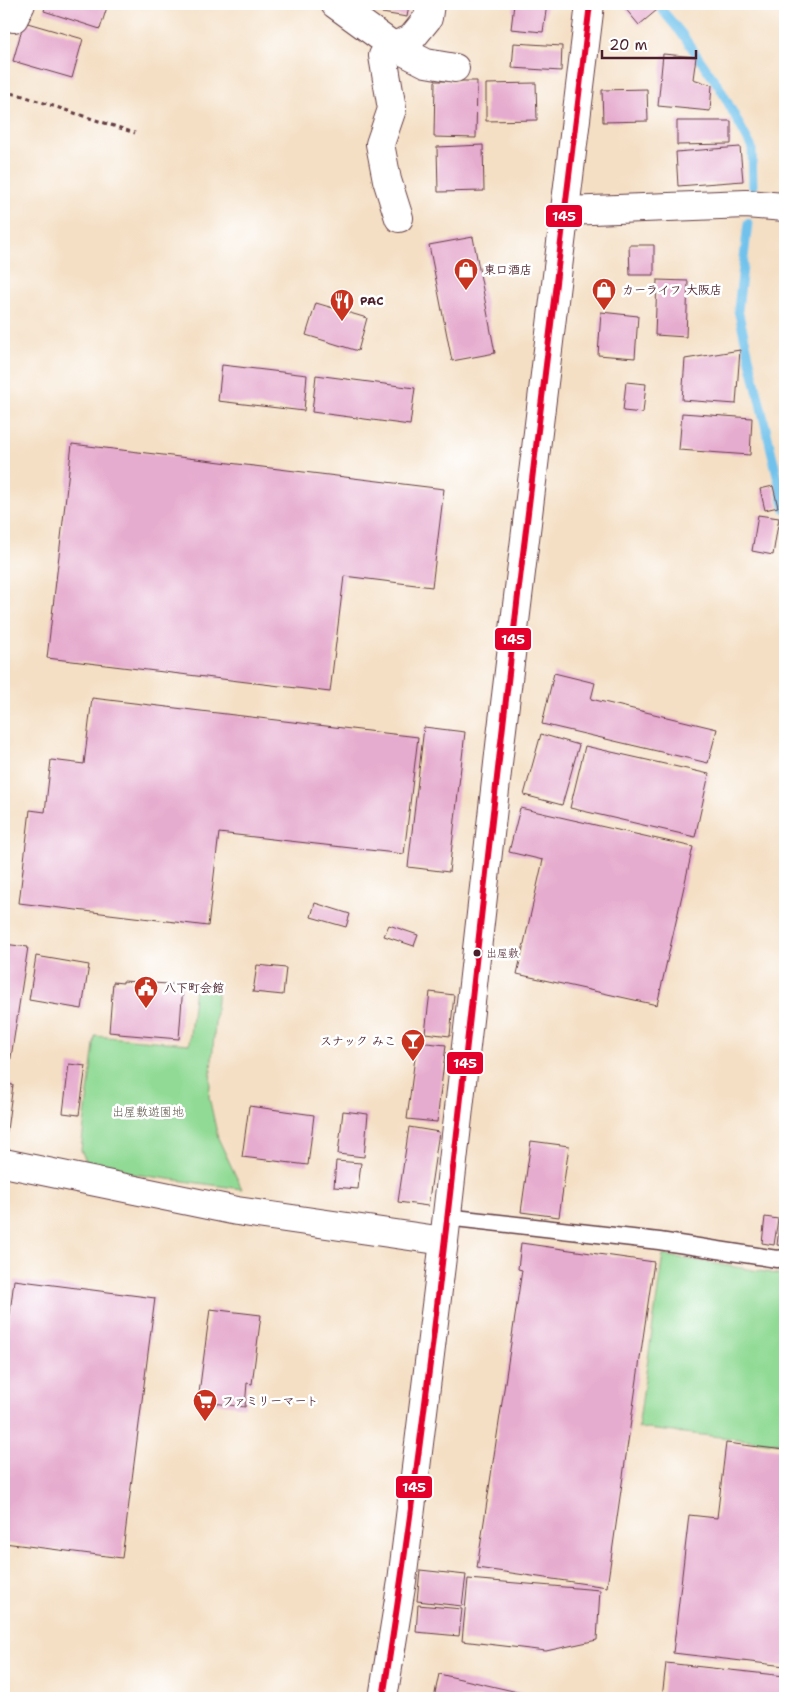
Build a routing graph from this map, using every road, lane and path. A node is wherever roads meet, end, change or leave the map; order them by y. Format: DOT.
graph roads {
  1 [pos="335,4"];
  2 [pos="430,4"];
  3 [pos="590,4"];
  4 [pos="393,46"];
  5 [pos="455,68"];
  6 [pos="4,92"];
  7 [pos="135,133"];
  8 [pos="785,207"];
  9 [pos="566,211"];
  10 [pos="399,218"];
  11 [pos="4,1163"];
  12 [pos="445,1229"];
  13 [pos="785,1258"];
  14 [pos="383,1698"];
  1 -- 4 [label="main road"];
  2 -- 4 [label="main road"];
  3 -- 9 [label="main road"];
  4 -- 5 [label="main road"];
  4 -- 10 [label="main road"];
  6 -- 7 [label="path"];
  8 -- 9 [label="main road"];
  9 -- 12 [label="main road"];
  11 -- 12 [label="main road"];
  12 -- 13 [label="lane"];
  12 -- 14 [label="main road"];
}
